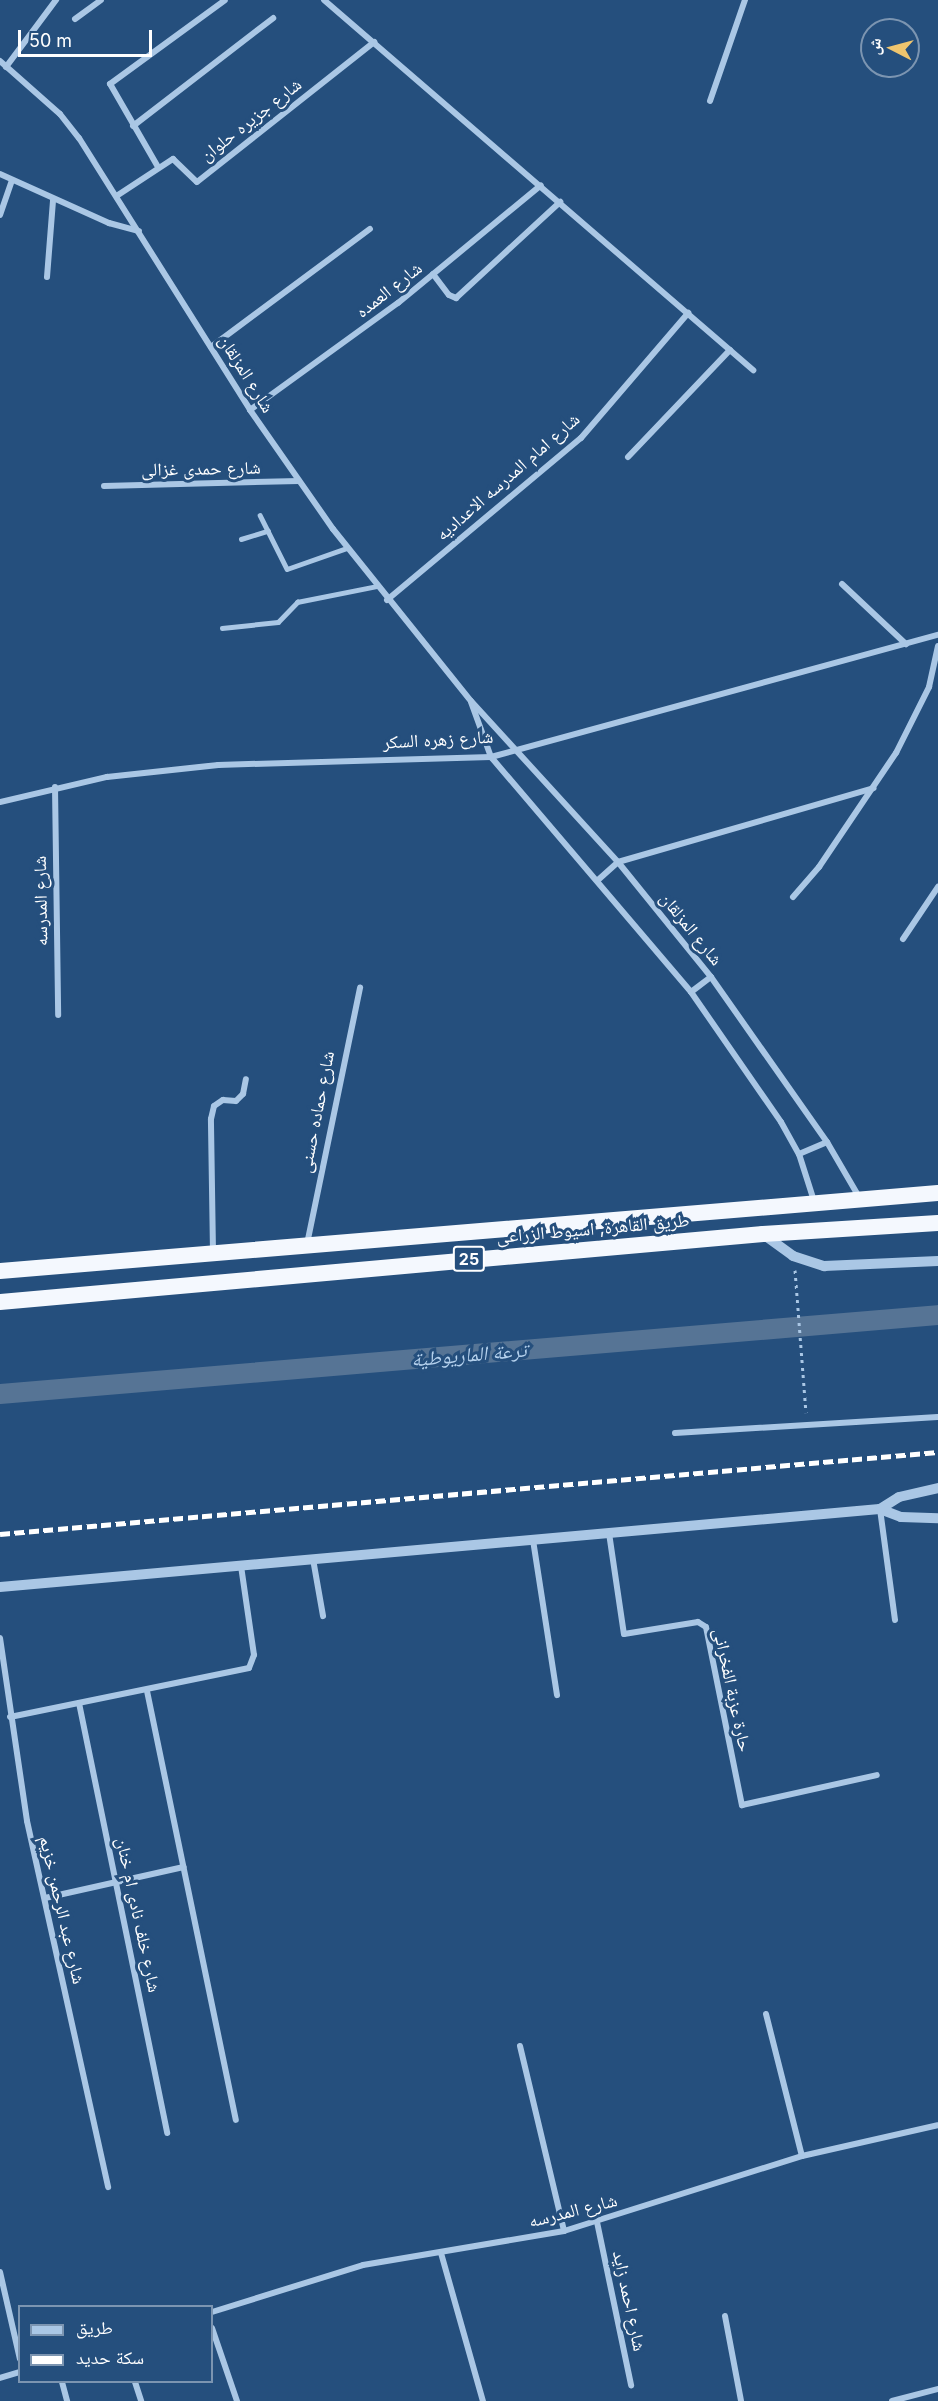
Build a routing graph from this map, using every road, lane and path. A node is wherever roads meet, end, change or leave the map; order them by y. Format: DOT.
graph roads {
  1 [pos="56,0"];
  2 [pos="101,0"];
  3 [pos="225,0"];
  4 [pos="324,0"];
  5 [pos="745,0"];
  6 [pos="273,18"];
  7 [pos="75,19"];
  8 [pos="374,42"];
  9 [pos="0,61"];
  10 [pos="6,67"];
  11 [pos="710,101"];
  12 [pos="133,126"];
  13 [pos="158,167"];
  14 [pos="0,174"];
  15 [pos="12,181"];
  16 [pos="541,185"];
  17 [pos="118,195"];
  18 [pos="53,200"];
  19 [pos="560,202"];
  20 [pos="0,215"];
  21 [pos="370,229"];
  22 [pos="140,232"];
  23 [pos="433,274"];
  24 [pos="47,277"];
  25 [pos="688,314"];
  26 [pos="211,347"];
  27 [pos="730,351"];
  28 [pos="753,370"];
  29 [pos="250,410"];
  30 [pos="628,457"];
  31 [pos="299,481"];
  32 [pos="104,486"];
  33 [pos="260,515"];
  34 [pos="268,531"];
  35 [pos="241,539"];
  36 [pos="348,548"];
  37 [pos="842,584"];
  38 [pos="377,586"];
  39 [pos="387,600"];
  40 [pos="222,628"];
  41 [pos="938,635"];
  42 [pos="906,644"];
  43 [pos="938,646"];
  44 [pos="471,701"];
  45 [pos="513,749"];
  46 [pos="491,757"];
  47 [pos="55,787"];
  48 [pos="874,788"];
  49 [pos="0,802"];
  50 [pos="618,862"];
  51 [pos="598,880"];
  52 [pos="938,886"];
  53 [pos="793,897"];
  54 [pos="903,939"];
  55 [pos="711,977"];
  56 [pos="360,987"];
  57 [pos="691,992"];
  58 [pos="58,1015"];
  59 [pos="246,1078"];
  60 [pos="827,1142"];
  61 [pos="799,1154"];
  62 [pos="938,1193"];
  63 [pos="859,1197"];
  64 [pos="814,1201"];
  65 [pos="756,1207"];
  66 [pos="938,1224"];
  67 [pos="763,1234"];
  68 [pos="307,1245"];
  69 [pos="213,1252"];
  70 [pos="794,1256"];
  71 [pos="938,1261"];
  72 [pos="0,1270"];
  73 [pos="0,1302"];
  74 [pos="805,1398"];
  75 [pos="938,1417"];
  76 [pos="675,1433"];
  77 [pos="938,1488"];
  78 [pos="880,1509"];
  79 [pos="937,1521"];
  80 [pos="609,1533"];
  81 [pos="533,1540"];
  82 [pos="313,1559"];
  83 [pos="241,1566"];
  84 [pos="0,1587"];
  85 [pos="323,1616"];
  86 [pos="895,1620"];
  87 [pos="0,1638"];
  88 [pos="147,1690"];
  89 [pos="557,1695"];
  90 [pos="80,1704"];
  91 [pos="10,1717"];
  92 [pos="877,1775"];
  93 [pos="184,1868"];
  94 [pos="115,1882"];
  95 [pos="45,1898"];
  96 [pos="766,2014"];
  97 [pos="520,2046"];
  98 [pos="236,2120"];
  99 [pos="938,2125"];
  100 [pos="168,2133"];
  101 [pos="802,2156"];
  102 [pos="108,2187"];
  103 [pos="597,2222"];
  104 [pos="564,2231"];
  105 [pos="441,2253"];
  106 [pos="0,2272"];
  107 [pos="213,2312"];
  108 [pos="725,2316"];
  109 [pos="213,2331"];
  110 [pos="18,2350"];
  111 [pos="18,2373"];
  112 [pos="0,2378"];
  113 [pos="62,2383"];
  114 [pos="135,2383"];
  115 [pos="631,2385"];
  116 [pos="938,2389"];
  117 [pos="67,2401"];
  118 [pos="141,2401"];
  119 [pos="237,2401"];
  120 [pos="483,2401"];
  121 [pos="741,2401"];
  122 [pos="892,2401"];
  1 -- 10 [label="street"];
  2 -- 7 [label="street"];
  3 -- 12 [label="street"];
  4 -- 8 [label="street"];
  5 -- 11 [label="street"];
  6 -- 12 [label="street"];
  8 -- 13 [label="street, شارع جزيره حلوان"];
  8 -- 16 [label="street"];
  9 -- 10 [label="street, شارع المزلقان"];
  10 -- 17 [label="street, شارع المزلقان"];
  12 -- 13 [label="street"];
  13 -- 17 [label="street"];
  14 -- 15 [label="street"];
  15 -- 18 [label="street"];
  15 -- 20 [label="street"];
  16 -- 19 [label="street"];
  16 -- 23 [label="street, شارع العمده"];
  17 -- 22 [label="street, شارع المزلقان"];
  18 -- 22 [label="street"];
  18 -- 24 [label="street"];
  19 -- 23 [label="street"];
  19 -- 25 [label="street"];
  21 -- 26 [label="street"];
  22 -- 26 [label="street, شارع المزلقان"];
  23 -- 29 [label="street, شارع العمده"];
  25 -- 27 [label="street"];
  25 -- 39 [label="street, شارع امام المدرسه الاعداديه"];
  26 -- 29 [label="street, شارع المزلقان"];
  27 -- 28 [label="street"];
  27 -- 30 [label="street"];
  29 -- 31 [label="street, شارع المزلقان"];
  31 -- 32 [label="street, شارع حمدى غزالى"];
  31 -- 36 [label="street, شارع المزلقان"];
  33 -- 34 [label="lane"];
  34 -- 35 [label="lane"];
  34 -- 36 [label="lane"];
  36 -- 38 [label="street, شارع المزلقان"];
  37 -- 42 [label="street"];
  38 -- 39 [label="street, شارع المزلقان"];
  38 -- 40 [label="lane"];
  39 -- 44 [label="street, شارع المزلقان"];
  41 -- 42 [label="street, شارع زهره السكر"];
  42 -- 45 [label="street, شارع زهره السكر"];
  43 -- 48 [label="street"];
  44 -- 45 [label="street, شارع المزلقان"];
  44 -- 46 [label="street, شارع المزلقان"];
  45 -- 46 [label="street, شارع زهره السكر"];
  45 -- 50 [label="street, شارع المزلقان"];
  46 -- 47 [label="street, شارع زهره السكر"];
  46 -- 51 [label="street, شارع المزلقان"];
  47 -- 49 [label="street, شارع زهره السكر"];
  47 -- 58 [label="street, شارع المدرسه"];
  48 -- 50 [label="street"];
  48 -- 53 [label="street"];
  50 -- 51 [label="street"];
  50 -- 55 [label="street, شارع المزلقان"];
  51 -- 57 [label="street, شارع المزلقان"];
  52 -- 54 [label="street"];
  55 -- 57 [label="street"];
  55 -- 60 [label="street, شارع المزلقان"];
  56 -- 68 [label="street, شارع حماده حسنى"];
  57 -- 61 [label="street, شارع المزلقان"];
  59 -- 69 [label="street"];
  60 -- 61 [label="street"];
  60 -- 63 [label="street, شارع المزلقان"];
  61 -- 64 [label="street, شارع المزلقان"];
  62 -- 63 [label="highway, طريق القاهرة, اسيوط الزراعى / 25"];
  63 -- 64 [label="highway, طريق القاهرة, اسيوط الزراعى / 25"];
  64 -- 65 [label="highway, طريق القاهرة, اسيوط الزراعى / 25"];
  65 -- 67 [label="highway"];
  65 -- 68 [label="highway, طريق القاهرة, اسيوط الزراعى / 25"];
  66 -- 67 [label="highway, طريق القاهرة, اسيوط الزراعى / 25"];
  67 -- 70 [label="street"];
  67 -- 73 [label="highway, طريق القاهرة, اسيوط الزراعى / 25"];
  68 -- 69 [label="highway, طريق القاهرة, اسيوط الزراعى / 25"];
  69 -- 72 [label="highway, طريق القاهرة, اسيوط الزراعى / 25"];
  70 -- 71 [label="street"];
  70 -- 74 [label="path"];
  75 -- 76 [label="street"];
  77 -- 78 [label="street"];
  78 -- 79 [label="street"];
  78 -- 80 [label="street"];
  78 -- 86 [label="street"];
  80 -- 81 [label="street"];
  80 -- 92 [label="street, حارة عزبة الفخرانى"];
  81 -- 82 [label="street"];
  81 -- 89 [label="street"];
  82 -- 83 [label="street"];
  82 -- 85 [label="street"];
  83 -- 84 [label="street"];
  83 -- 88 [label="street"];
  87 -- 91 [label="street, شارع عبد الرحمن خزيم"];
  88 -- 90 [label="street"];
  88 -- 93 [label="street"];
  90 -- 91 [label="street"];
  90 -- 94 [label="street, شارع خلف نادى ام خنان"];
  91 -- 95 [label="street, شارع عبد الرحمن خزيم"];
  93 -- 94 [label="street"];
  93 -- 98 [label="street"];
  94 -- 95 [label="street"];
  94 -- 100 [label="street, شارع خلف نادى ام خنان"];
  95 -- 102 [label="street, شارع عبد الرحمن خزيم"];
  96 -- 101 [label="street"];
  97 -- 104 [label="street"];
  99 -- 101 [label="street, شارع المدرسه"];
  101 -- 103 [label="street, شارع المدرسه"];
  103 -- 104 [label="street, شارع المدرسه"];
  103 -- 115 [label="street, شارع احمد زايد"];
  104 -- 105 [label="street, شارع المدرسه"];
  105 -- 107 [label="street, شارع المدرسه"];
  105 -- 120 [label="street"];
  106 -- 110 [label="street"];
  108 -- 121 [label="street"];
  109 -- 119 [label="street"];
  111 -- 112 [label="street"];
  113 -- 117 [label="street"];
  114 -- 118 [label="street"];
  116 -- 122 [label="street"];
}
